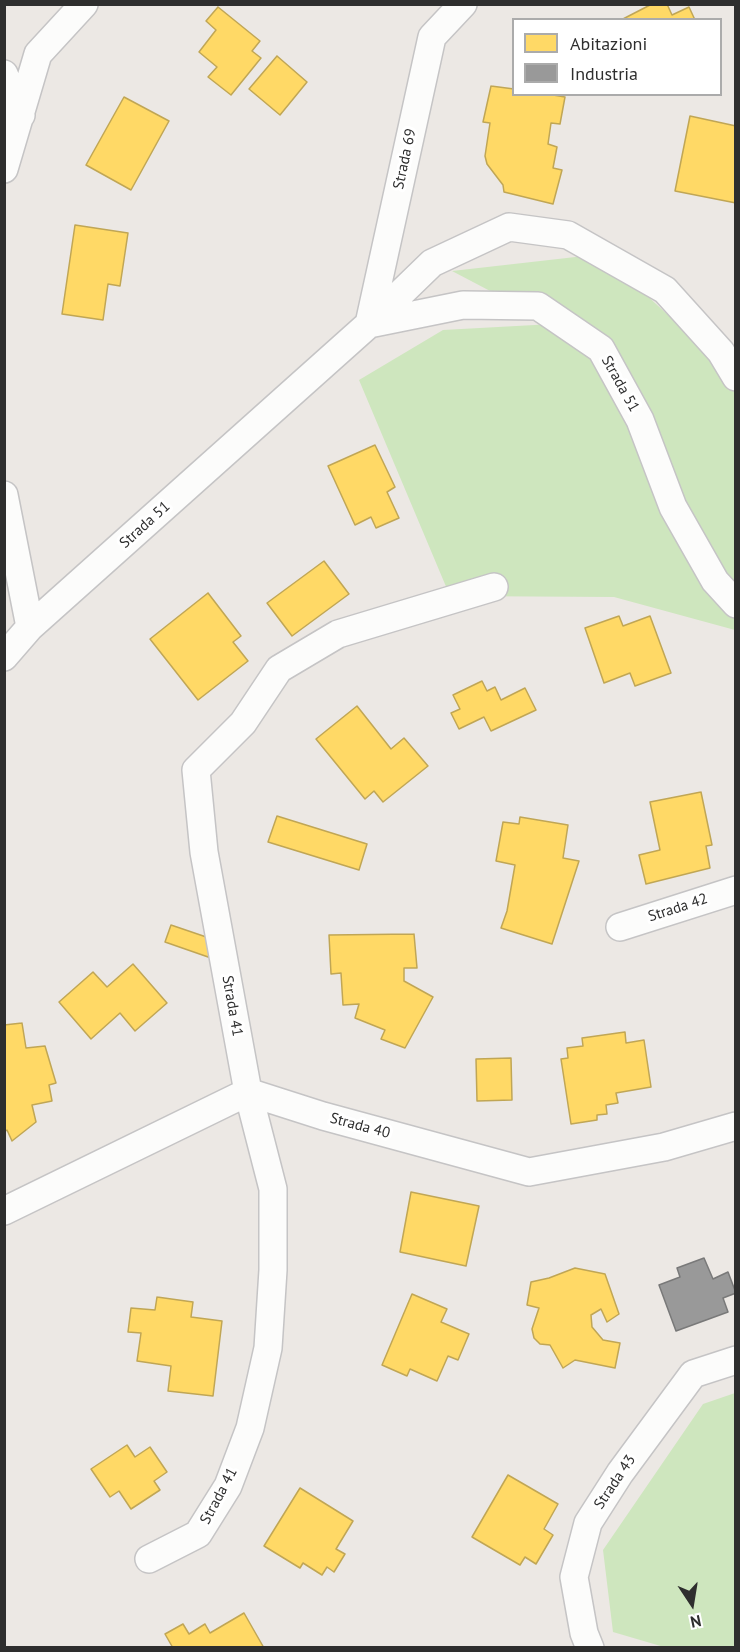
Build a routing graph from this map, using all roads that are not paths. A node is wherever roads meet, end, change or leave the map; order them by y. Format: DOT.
graph roads {
  1 [pos="84,4"];
  2 [pos="463,4"];
  3 [pos="4,74"];
  4 [pos="21,115"];
  5 [pos="4,169"];
  6 [pos="369,324"];
  7 [pos="735,377"];
  8 [pos="4,495"];
  9 [pos="494,587"];
  10 [pos="735,604"];
  11 [pos="30,627"];
  12 [pos="4,657"];
  13 [pos="735,890"];
  14 [pos="620,927"];
  15 [pos="248,1092"];
  16 [pos="735,1126"];
  17 [pos="4,1211"];
  18 [pos="735,1360"];
  19 [pos="149,1559"];
  20 [pos="590,1647"];
  1 -- 4 [label="street"];
  2 -- 6 [label="street, Strada 69"];
  3 -- 4 [label="street"];
  4 -- 5 [label="street"];
  6 -- 7 [label="street, Strada 51"];
  6 -- 10 [label="street, Strada 51"];
  6 -- 11 [label="street, Strada 51"];
  8 -- 11 [label="street"];
  9 -- 15 [label="street, Strada 41"];
  11 -- 12 [label="street, Strada 51"];
  13 -- 14 [label="street, Strada 42"];
  15 -- 16 [label="street, Strada 40"];
  15 -- 17 [label="street"];
  15 -- 19 [label="street, Strada 41"];
  18 -- 20 [label="street, Strada 43"];
}
